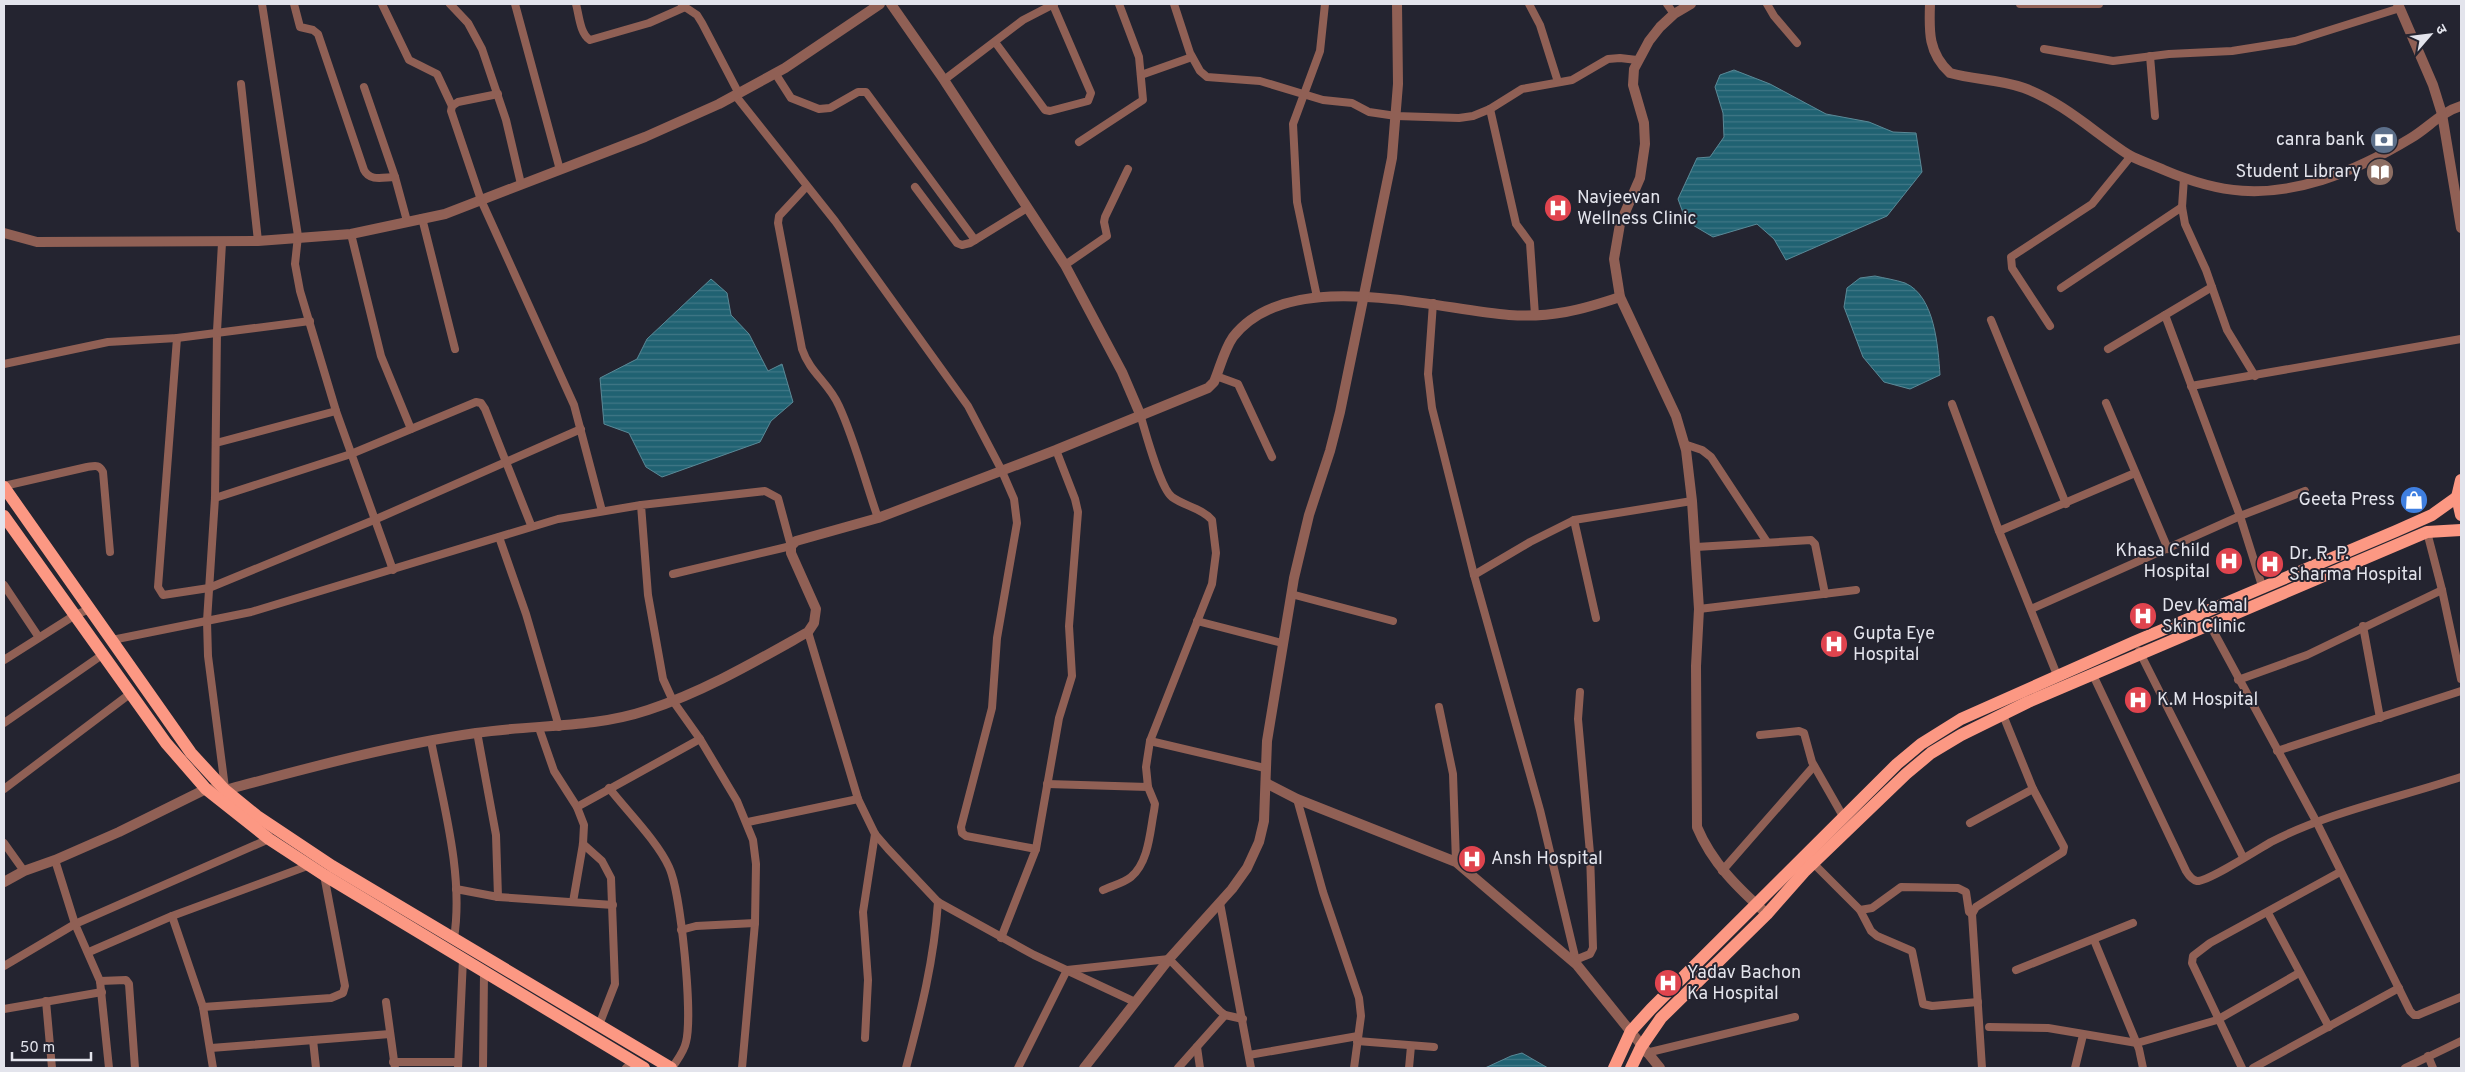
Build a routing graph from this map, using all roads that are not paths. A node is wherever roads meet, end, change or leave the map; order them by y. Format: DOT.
graph roads {
  1 [pos="262,4"];
  2 [pos="294,4"];
  3 [pos="382,4"];
  4 [pos="450,4"];
  5 [pos="515,4"];
  6 [pos="576,4"];
  7 [pos="880,4"];
  8 [pos="891,4"];
  9 [pos="1053,4"];
  10 [pos="1118,4"];
  11 [pos="1174,4"];
  12 [pos="1325,4"];
  13 [pos="1397,4"];
  14 [pos="1529,4"];
  15 [pos="1668,4"];
  16 [pos="1691,4"];
  17 [pos="1767,4"];
  18 [pos="1930,4"];
  19 [pos="2020,4"];
  20 [pos="2071,4"];
  21 [pos="2099,4"];
  22 [pos="683,6"];
  23 [pos="2399,6"];
  24 [pos="1674,14"];
  25 [pos="995,42"];
  26 [pos="1797,43"];
  27 [pos="2044,49"];
  28 [pos="2150,56"];
  29 [pos="1192,57"];
  30 [pos="1637,60"];
  31 [pos="775,73"];
  32 [pos="1141,76"];
  33 [pos="944,80"];
  34 [pos="1558,82"];
  35 [pos="241,84"];
  36 [pos="364,87"];
  37 [pos="736,93"];
  38 [pos="498,94"];
  39 [pos="1306,94"];
  40 [pos="452,106"];
  41 [pos="2461,106"];
  42 [pos="1490,109"];
  43 [pos="2442,114"];
  44 [pos="1396,116"];
  45 [pos="2155,116"];
  46 [pos="1079,142"];
  47 [pos="2131,156"];
  48 [pos="1128,169"];
  49 [pos="560,170"];
  50 [pos="395,177"];
  51 [pos="2184,178"];
  52 [pos="521,184"];
  53 [pos="806,187"];
  54 [pos="914,187"];
  55 [pos="481,200"];
  56 [pos="2182,207"];
  57 [pos="1027,208"];
  58 [pos="422,218"];
  59 [pos="407,221"];
  60 [pos="2461,228"];
  61 [pos="4,233"];
  62 [pos="351,234"];
  63 [pos="298,236"];
  64 [pos="975,240"];
  65 [pos="258,242"];
  66 [pos="222,243"];
  67 [pos="1065,265"];
  68 [pos="2212,287"];
  69 [pos="2061,288"];
  70 [pos="1317,297"];
  71 [pos="1364,297"];
  72 [pos="1620,297"];
  73 [pos="1433,303"];
  74 [pos="1535,315"];
  75 [pos="2165,315"];
  76 [pos="1990,320"];
  77 [pos="310,321"];
  78 [pos="2050,326"];
  79 [pos="217,331"];
  80 [pos="177,338"];
  81 [pos="2461,339"];
  82 [pos="455,349"];
  83 [pos="2108,349"];
  84 [pos="4,364"];
  85 [pos="1216,376"];
  86 [pos="2255,376"];
  87 [pos="2191,386"];
  88 [pos="2106,402"];
  89 [pos="1952,404"];
  90 [pos="336,411"];
  91 [pos="1140,414"];
  92 [pos="411,429"];
  93 [pos="581,429"];
  94 [pos="216,443"];
  95 [pos="1684,444"];
  96 [pos="1056,450"];
  97 [pos="351,454"];
  98 [pos="1272,457"];
  99 [pos="504,462"];
  100 [pos="1001,469"];
  101 [pos="2134,472"];
  102 [pos="2461,480"];
  103 [pos="4,486"];
  104 [pos="2305,491"];
  105 [pos="2457,497"];
  106 [pos="215,498"];
  107 [pos="1692,501"];
  108 [pos="2066,504"];
  109 [pos="641,506"];
  110 [pos="602,511"];
  111 [pos="2461,515"];
  112 [pos="4,516"];
  113 [pos="2240,516"];
  114 [pos="878,518"];
  115 [pos="374,520"];
  116 [pos="1574,520"];
  117 [pos="531,525"];
  118 [pos="2461,530"];
  119 [pos="1999,531"];
  120 [pos="2427,532"];
  121 [pos="499,537"];
  122 [pos="1767,542"];
  123 [pos="791,546"];
  124 [pos="1696,547"];
  125 [pos="2168,550"];
  126 [pos="110,552"];
  127 [pos="393,570"];
  128 [pos="673,574"];
  129 [pos="1474,575"];
  130 [pos="4,585"];
  131 [pos="209,588"];
  132 [pos="2263,588"];
  133 [pos="1856,590"];
  134 [pos="2442,590"];
  135 [pos="1291,594"];
  136 [pos="1825,594"];
  137 [pos="90,609"];
  138 [pos="1699,609"];
  139 [pos="2030,609"];
  140 [pos="74,615"];
  141 [pos="1596,618"];
  142 [pos="207,621"];
  143 [pos="1197,621"];
  144 [pos="1393,621"];
  145 [pos="2210,625"];
  146 [pos="2363,626"];
  147 [pos="808,632"];
  148 [pos="38,636"];
  149 [pos="112,640"];
  150 [pos="2134,642"];
  151 [pos="1282,643"];
  152 [pos="102,655"];
  153 [pos="2142,655"];
  154 [pos="4,660"];
  155 [pos="2057,675"];
  156 [pos="2094,675"];
  157 [pos="2238,680"];
  158 [pos="2461,680"];
  159 [pos="2461,691"];
  160 [pos="1580,692"];
  161 [pos="131,693"];
  162 [pos="673,701"];
  163 [pos="1439,707"];
  164 [pos="2002,715"];
  165 [pos="2380,718"];
  166 [pos="4,723"];
  167 [pos="559,727"];
  168 [pos="539,728"];
  169 [pos="477,732"];
  170 [pos="1760,735"];
  171 [pos="700,738"];
  172 [pos="431,741"];
  173 [pos="1150,741"];
  174 [pos="2277,751"];
  175 [pos="1814,766"];
  176 [pos="1265,768"];
  177 [pos="2461,777"];
  178 [pos="1266,783"];
  179 [pos="1048,784"];
  180 [pos="1148,787"];
  181 [pos="609,788"];
  182 [pos="4,789"];
  183 [pos="206,789"];
  184 [pos="226,790"];
  185 [pos="2033,790"];
  186 [pos="858,799"];
  187 [pos="1297,799"];
  188 [pos="577,807"];
  189 [pos="1844,818"];
  190 [pos="2316,821"];
  191 [pos="748,822"];
  192 [pos="1970,823"];
  193 [pos="875,834"];
  194 [pos="269,839"];
  195 [pos="4,843"];
  196 [pos="583,844"];
  197 [pos="1036,849"];
  198 [pos="2243,857"];
  199 [pos="55,860"];
  200 [pos="1456,862"];
  201 [pos="1813,863"];
  202 [pos="310,865"];
  203 [pos="1722,870"];
  204 [pos="24,871"];
  205 [pos="2340,872"];
  206 [pos="324,875"];
  207 [pos="4,882"];
  208 [pos="456,889"];
  209 [pos="1103,890"];
  210 [pos="498,897"];
  211 [pos="573,902"];
  212 [pos="938,902"];
  213 [pos="1220,903"];
  214 [pos="1756,904"];
  215 [pos="613,905"];
  216 [pos="1860,910"];
  217 [pos="2268,913"];
  218 [pos="1766,914"];
  219 [pos="1972,914"];
  220 [pos="172,916"];
  221 [pos="755,923"];
  222 [pos="2133,923"];
  223 [pos="75,924"];
  224 [pos="681,930"];
  225 [pos="454,938"];
  226 [pos="1001,938"];
  227 [pos="2094,940"];
  228 [pos="88,952"];
  229 [pos="4,956"];
  230 [pos="463,959"];
  231 [pos="1169,959"];
  232 [pos="1576,963"];
  233 [pos="5,966"];
  234 [pos="1067,970"];
  235 [pos="2016,970"];
  236 [pos="484,972"];
  237 [pos="2299,973"];
  238 [pos="100,982"];
  239 [pos="2399,988"];
  240 [pos="102,992"];
  241 [pos="2461,997"];
  242 [pos="46,1002"];
  243 [pos="386,1002"];
  244 [pos="1135,1002"];
  245 [pos="1978,1002"];
  246 [pos="203,1007"];
  247 [pos="4,1009"];
  248 [pos="1225,1015"];
  249 [pos="1795,1018"];
  250 [pos="1243,1019"];
  251 [pos="2218,1020"];
  252 [pos="599,1025"];
  253 [pos="1989,1027"];
  254 [pos="2329,1027"];
  255 [pos="1631,1031"];
  256 [pos="390,1034"];
  257 [pos="2082,1035"];
  258 [pos="865,1038"];
  259 [pos="1357,1039"];
  260 [pos="313,1040"];
  261 [pos="2461,1041"];
  262 [pos="2137,1043"];
  263 [pos="1411,1046"];
  264 [pos="1197,1047"];
  265 [pos="211,1048"];
  266 [pos="1434,1048"];
  267 [pos="1644,1050"];
  268 [pos="1249,1055"];
  269 [pos="2428,1056"];
  270 [pos="394,1065"];
  271 [pos="458,1065"];
  272 [pos="635,1066"];
  273 [pos="52,1068"];
  274 [pos="108,1068"];
  275 [pos="135,1068"];
  276 [pos="213,1068"];
  277 [pos="316,1068"];
  278 [pos="483,1068"];
  279 [pos="671,1068"];
  280 [pos="742,1068"];
  281 [pos="906,1068"];
  282 [pos="1018,1068"];
  283 [pos="1084,1068"];
  284 [pos="1178,1068"];
  285 [pos="1200,1068"];
  286 [pos="1251,1068"];
  287 [pos="1354,1068"];
  288 [pos="1409,1068"];
  289 [pos="1614,1068"];
  290 [pos="1631,1068"];
  291 [pos="1660,1068"];
  292 [pos="1982,1068"];
  293 [pos="2075,1068"];
  294 [pos="2143,1068"];
  295 [pos="2242,1068"];
  296 [pos="2252,1068"];
  297 [pos="2405,1068"];
  298 [pos="2433,1068"];
  1 -- 63 [label="street"];
  2 -- 50 [label="street"];
  3 -- 40 [label="street"];
  4 -- 38 [label="street"];
  5 -- 49 [label="street"];
  6 -- 22 [label="street"];
  7 -- 31 [label="street"];
  8 -- 33 [label="street"];
  9 -- 25 [label="street"];
  9 -- 25 [label="street"];
  10 -- 32 [label="street"];
  11 -- 29 [label="street"];
  12 -- 39 [label="street"];
  13 -- 44 [label="street"];
  14 -- 34 [label="street"];
  15 -- 24 [label="street"];
  16 -- 24 [label="street"];
  17 -- 26 [label="street"];
  18 -- 47 [label="street"];
  19 -- 20 [label="street"];
  20 -- 21 [label="street"];
  22 -- 37 [label="street"];
  23 -- 28 [label="street"];
  23 -- 43 [label="street"];
  24 -- 30 [label="street"];
  25 -- 33 [label="street"];
  27 -- 28 [label="street"];
  28 -- 45 [label="street"];
  29 -- 32 [label="street"];
  29 -- 39 [label="street"];
  30 -- 34 [label="street"];
  30 -- 72 [label="street"];
  31 -- 37 [label="street"];
  31 -- 64 [label="street"];
  32 -- 46 [label="street"];
  33 -- 57 [label="street"];
  34 -- 42 [label="street"];
  35 -- 65 [label="street"];
  36 -- 50 [label="street"];
  37 -- 49 [label="street"];
  37 -- 53 [label="street"];
  38 -- 40 [label="street"];
  38 -- 52 [label="street"];
  39 -- 44 [label="street"];
  39 -- 70 [label="street"];
  40 -- 55 [label="street"];
  41 -- 43 [label="street"];
  42 -- 44 [label="street"];
  42 -- 74 [label="street"];
  43 -- 51 [label="street"];
  43 -- 60 [label="street"];
  44 -- 71 [label="street"];
  47 -- 51 [label="street"];
  47 -- 78 [label="street"];
  48 -- 67 [label="street"];
  49 -- 52 [label="street"];
  50 -- 59 [label="street"];
  51 -- 56 [label="street"];
  52 -- 55 [label="street"];
  53 -- 100 [label="street"];
  53 -- 114 [label="street"];
  54 -- 64 [label="street"];
  55 -- 58 [label="street"];
  55 -- 93 [label="street"];
  56 -- 68 [label="street"];
  56 -- 69 [label="street"];
  57 -- 64 [label="street"];
  57 -- 67 [label="street"];
  58 -- 59 [label="street"];
  58 -- 82 [label="street"];
  59 -- 62 [label="street"];
  61 -- 66 [label="street"];
  62 -- 63 [label="street"];
  62 -- 92 [label="street"];
  63 -- 65 [label="street"];
  63 -- 77 [label="street"];
  65 -- 66 [label="street"];
  66 -- 79 [label="street"];
  67 -- 91 [label="street"];
  68 -- 75 [label="street"];
  68 -- 86 [label="street"];
  70 -- 71 [label="street"];
  70 -- 85 [label="street"];
  71 -- 73 [label="street"];
  71 -- 135 [label="street"];
  72 -- 74 [label="street"];
  72 -- 95 [label="street"];
  73 -- 74 [label="street"];
  73 -- 129 [label="street"];
  75 -- 83 [label="street"];
  75 -- 87 [label="street"];
  76 -- 108 [label="street"];
  77 -- 79 [label="street"];
  77 -- 90 [label="street"];
  79 -- 80 [label="street"];
  79 -- 94 [label="street"];
  80 -- 84 [label="street"];
  80 -- 131 [label="street"];
  81 -- 86 [label="street"];
  85 -- 91 [label="street"];
  85 -- 98 [label="street"];
  86 -- 87 [label="street"];
  87 -- 113 [label="street"];
  88 -- 101 [label="street"];
  89 -- 119 [label="street"];
  90 -- 94 [label="street"];
  90 -- 97 [label="street"];
  91 -- 96 [label="street"];
  91 -- 143 [label="street"];
  92 -- 97 [label="street"];
  92 -- 99 [label="street"];
  93 -- 99 [label="street"];
  93 -- 110 [label="street"];
  94 -- 106 [label="street"];
  95 -- 107 [label="street"];
  95 -- 122 [label="street"];
  96 -- 100 [label="street"];
  96 -- 179 [label="street"];
  97 -- 106 [label="street"];
  97 -- 115 [label="street"];
  99 -- 115 [label="street"];
  99 -- 117 [label="street"];
  100 -- 114 [label="street"];
  100 -- 197 [label="street"];
  101 -- 108 [label="street"];
  101 -- 125 [label="street"];
  102 -- 105 [label="main road"];
  103 -- 126 [label="street"];
  103 -- 137 [label="main road"];
  104 -- 113 [label="street"];
  105 -- 111 [label="main road"];
  105 -- 132 [label="main road"];
  106 -- 131 [label="street"];
  107 -- 116 [label="street"];
  107 -- 124 [label="street"];
  108 -- 119 [label="street"];
  109 -- 110 [label="street"];
  109 -- 123 [label="street"];
  109 -- 162 [label="street"];
  110 -- 117 [label="street"];
  112 -- 140 [label="main road"];
  113 -- 125 [label="street"];
  113 -- 132 [label="street"];
  114 -- 123 [label="street"];
  115 -- 127 [label="street"];
  115 -- 131 [label="street"];
  116 -- 129 [label="street"];
  116 -- 141 [label="street"];
  117 -- 121 [label="street"];
  118 -- 120 [label="main road"];
  119 -- 139 [label="street"];
  120 -- 134 [label="street"];
  120 -- 145 [label="main road"];
  121 -- 127 [label="street"];
  121 -- 167 [label="street"];
  122 -- 124 [label="street"];
  122 -- 136 [label="street"];
  123 -- 128 [label="street"];
  123 -- 147 [label="street"];
  124 -- 138 [label="street"];
  125 -- 139 [label="street"];
  127 -- 142 [label="street"];
  129 -- 232 [label="street"];
  130 -- 148 [label="street"];
  131 -- 142 [label="street"];
  132 -- 150 [label="main road"];
  133 -- 136 [label="street"];
  134 -- 146 [label="street"];
  134 -- 158 [label="street"];
  135 -- 144 [label="street"];
  135 -- 151 [label="street"];
  136 -- 138 [label="street"];
  137 -- 140 [label="street"];
  137 -- 149 [label="main road"];
  138 -- 203 [label="street"];
  139 -- 155 [label="street"];
  140 -- 148 [label="street"];
  140 -- 152 [label="main road"];
  142 -- 149 [label="street"];
  142 -- 184 [label="street"];
  143 -- 151 [label="street"];
  143 -- 173 [label="street"];
  145 -- 153 [label="main road"];
  145 -- 157 [label="street"];
  146 -- 157 [label="street"];
  146 -- 165 [label="street"];
  147 -- 162 [label="street"];
  147 -- 186 [label="street"];
  148 -- 154 [label="street"];
  149 -- 184 [label="main road"];
  150 -- 153 [label="street"];
  150 -- 155 [label="main road"];
  151 -- 176 [label="street"];
  152 -- 161 [label="main road"];
  152 -- 166 [label="street"];
  153 -- 156 [label="main road"];
  153 -- 198 [label="street"];
  155 -- 189 [label="main road"];
  156 -- 164 [label="main road"];
  156 -- 198 [label="street"];
  157 -- 174 [label="street"];
  159 -- 165 [label="street"];
  160 -- 232 [label="street"];
  161 -- 182 [label="street"];
  161 -- 183 [label="main road"];
  162 -- 167 [label="street"];
  162 -- 171 [label="street"];
  163 -- 200 [label="street"];
  164 -- 185 [label="street"];
  164 -- 201 [label="main road"];
  165 -- 174 [label="street"];
  167 -- 168 [label="street"];
  168 -- 169 [label="street"];
  168 -- 188 [label="street"];
  169 -- 172 [label="street"];
  169 -- 210 [label="street"];
  170 -- 175 [label="street"];
  171 -- 181 [label="street"];
  171 -- 191 [label="street"];
  172 -- 184 [label="street"];
  172 -- 208 [label="street"];
  173 -- 176 [label="street"];
  173 -- 180 [label="street"];
  174 -- 190 [label="street"];
  175 -- 189 [label="street"];
  175 -- 203 [label="street"];
  176 -- 178 [label="street"];
  177 -- 190 [label="street"];
  178 -- 187 [label="street"];
  178 -- 213 [label="street"];
  179 -- 180 [label="street"];
  179 -- 197 [label="street"];
  180 -- 209 [label="street"];
  181 -- 188 [label="street"];
  181 -- 224 [label="street"];
  183 -- 184 [label="street"];
  183 -- 194 [label="main road"];
  183 -- 199 [label="street"];
  184 -- 225 [label="main road"];
  185 -- 192 [label="street"];
  185 -- 219 [label="street"];
  186 -- 191 [label="street"];
  186 -- 193 [label="street"];
  187 -- 200 [label="street"];
  187 -- 259 [label="street"];
  188 -- 196 [label="street"];
  189 -- 214 [label="main road"];
  190 -- 198 [label="street"];
  190 -- 205 [label="street"];
  191 -- 221 [label="street"];
  193 -- 212 [label="street"];
  193 -- 258 [label="street"];
  194 -- 202 [label="main road"];
  194 -- 223 [label="street"];
  195 -- 204 [label="street"];
  196 -- 211 [label="street"];
  196 -- 215 [label="street"];
  197 -- 226 [label="street"];
  199 -- 204 [label="street"];
  199 -- 223 [label="street"];
  200 -- 232 [label="street"];
  201 -- 216 [label="street"];
  201 -- 218 [label="main road"];
  202 -- 206 [label="main road"];
  202 -- 220 [label="street"];
  203 -- 214 [label="street"];
  204 -- 207 [label="street"];
  205 -- 217 [label="street"];
  205 -- 239 [label="street"];
  206 -- 230 [label="main road"];
  206 -- 246 [label="street"];
  208 -- 210 [label="street"];
  208 -- 225 [label="street"];
  210 -- 211 [label="street"];
  211 -- 215 [label="street"];
  212 -- 226 [label="street"];
  212 -- 281 [label="street"];
  213 -- 231 [label="street"];
  213 -- 250 [label="street"];
  214 -- 218 [label="street"];
  214 -- 255 [label="main road"];
  215 -- 252 [label="street"];
  216 -- 219 [label="street"];
  216 -- 245 [label="street"];
  217 -- 237 [label="street"];
  217 -- 251 [label="street"];
  218 -- 267 [label="main road"];
  219 -- 245 [label="street"];
  220 -- 228 [label="street"];
  220 -- 246 [label="street"];
  221 -- 224 [label="street"];
  221 -- 280 [label="street"];
  222 -- 227 [label="street"];
  223 -- 228 [label="street"];
  223 -- 233 [label="street"];
  224 -- 279 [label="street"];
  225 -- 252 [label="main road"];
  226 -- 234 [label="street"];
  227 -- 235 [label="street"];
  227 -- 262 [label="street"];
  228 -- 238 [label="street"];
  229 -- 233 [label="street"];
  230 -- 236 [label="main road"];
  230 -- 271 [label="street"];
  231 -- 234 [label="street"];
  231 -- 244 [label="street"];
  231 -- 248 [label="street"];
  232 -- 255 [label="street"];
  234 -- 244 [label="street"];
  234 -- 282 [label="street"];
  236 -- 272 [label="main road"];
  236 -- 278 [label="street"];
  237 -- 251 [label="street"];
  237 -- 254 [label="street"];
  238 -- 240 [label="street"];
  238 -- 275 [label="street"];
  239 -- 241 [label="street"];
  239 -- 254 [label="street"];
  240 -- 242 [label="street"];
  240 -- 274 [label="street"];
  242 -- 247 [label="street"];
  242 -- 273 [label="street"];
  243 -- 256 [label="street"];
  244 -- 283 [label="street"];
  245 -- 292 [label="street"];
  246 -- 265 [label="street"];
  248 -- 250 [label="street"];
  248 -- 264 [label="street"];
  249 -- 267 [label="street"];
  250 -- 268 [label="street"];
  251 -- 262 [label="street"];
  251 -- 295 [label="street"];
  252 -- 279 [label="main road"];
  253 -- 257 [label="street"];
  254 -- 296 [label="street"];
  255 -- 267 [label="street"];
  255 -- 289 [label="main road"];
  256 -- 260 [label="street"];
  256 -- 270 [label="street"];
  257 -- 262 [label="street"];
  257 -- 293 [label="street"];
  259 -- 263 [label="street"];
  259 -- 268 [label="street"];
  259 -- 287 [label="street"];
  260 -- 265 [label="street"];
  260 -- 277 [label="street"];
  261 -- 269 [label="street"];
  262 -- 294 [label="street"];
  263 -- 266 [label="street"];
  263 -- 288 [label="street"];
  264 -- 284 [label="street"];
  264 -- 285 [label="street"];
  265 -- 276 [label="street"];
  267 -- 290 [label="main road"];
  267 -- 291 [label="street"];
  268 -- 286 [label="street"];
  269 -- 297 [label="street"];
  269 -- 298 [label="street"];
  270 -- 271 [label="street"];
}
